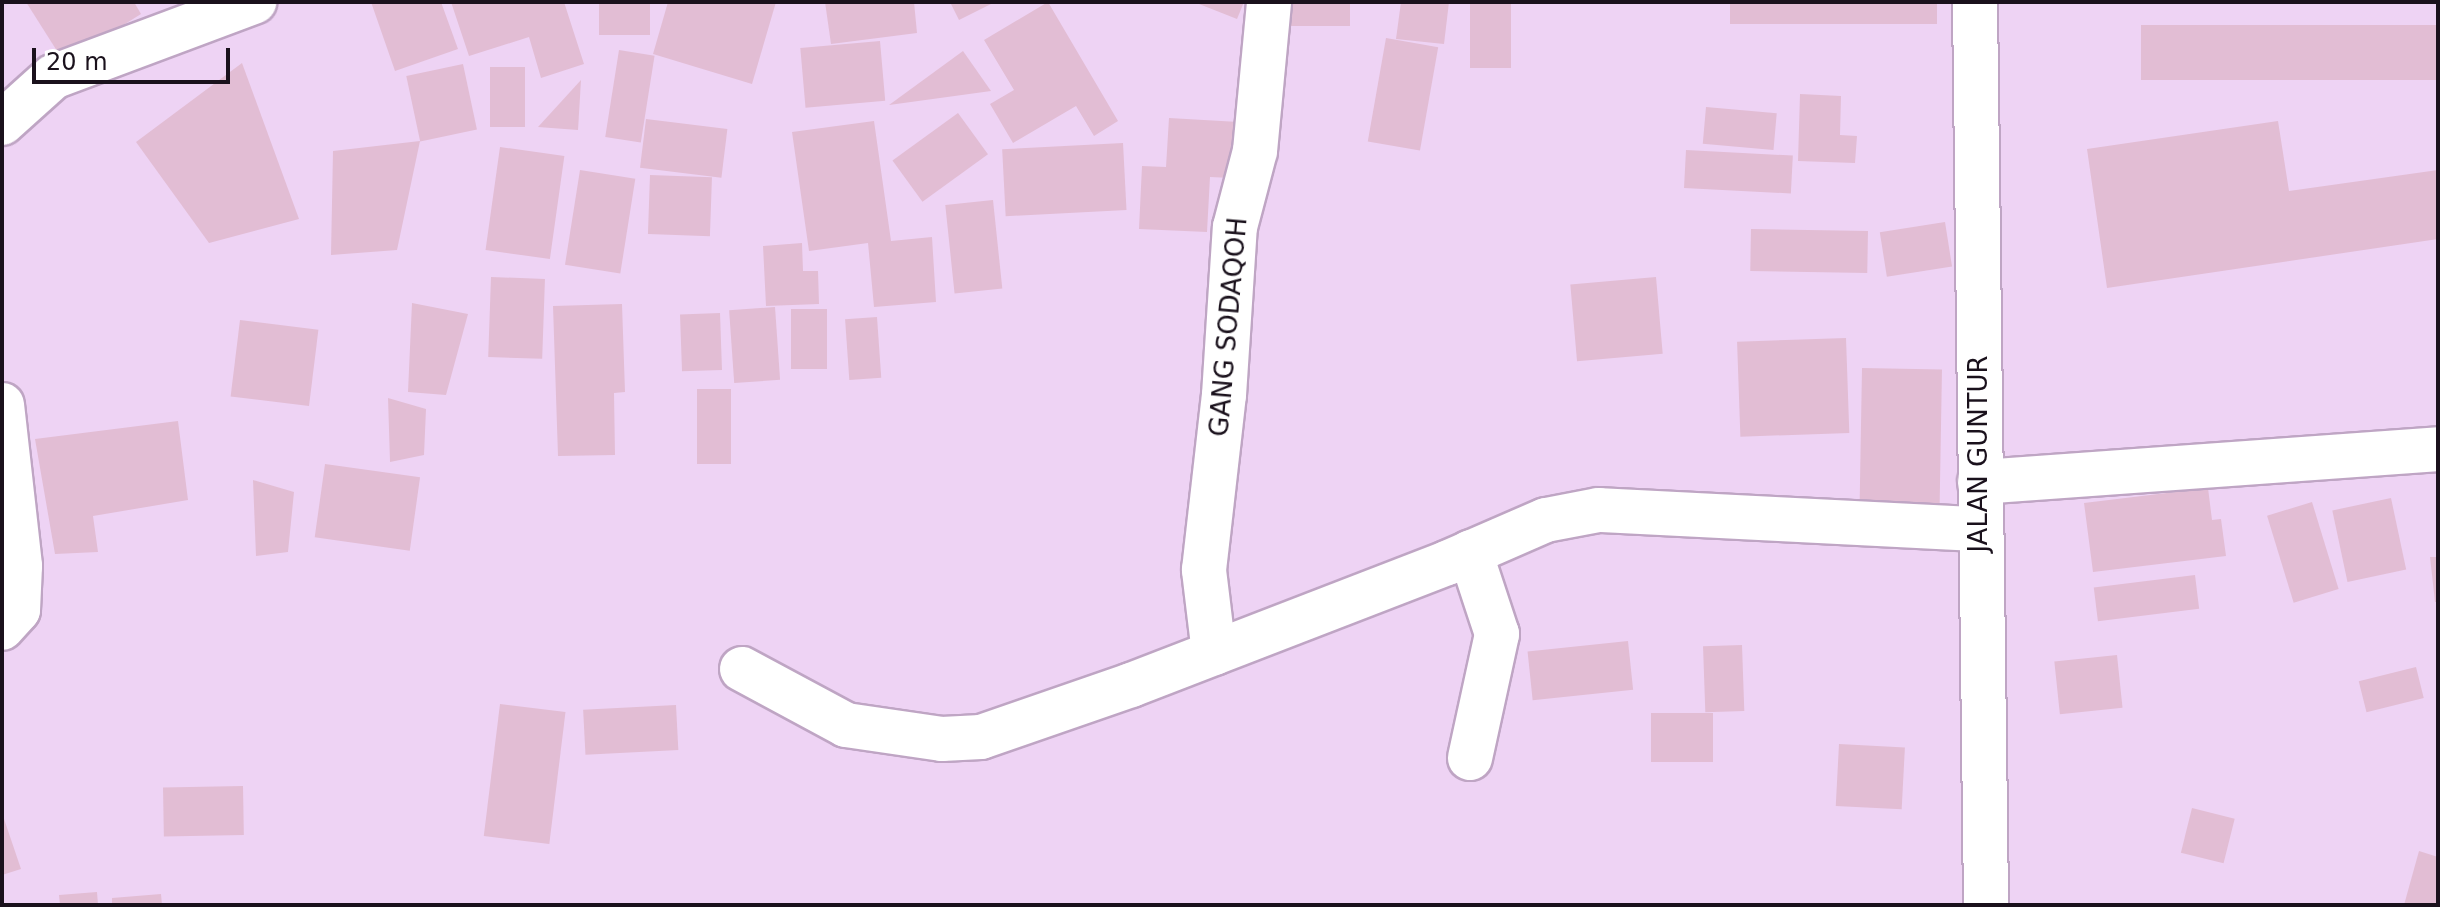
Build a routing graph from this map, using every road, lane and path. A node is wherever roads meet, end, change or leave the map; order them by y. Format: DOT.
graph roads {
  1 [pos="254,2"];
  2 [pos="1269,2"];
  3 [pos="1975,2"];
  4 [pos="2,123"];
  5 [pos="2,405"];
  6 [pos="2438,449"];
  7 [pos="1980,482"];
  8 [pos="1980,529"];
  9 [pos="1470,552"];
  10 [pos="2,628"];
  11 [pos="1214,653"];
  12 [pos="742,669"];
  13 [pos="1470,758"];
  14 [pos="1986,905"];
  1 -- 4 [label="street"];
  2 -- 11 [label="street, GANG SODAQOH"];
  3 -- 7 [label="street, JALAN GUNTUR"];
  5 -- 10 [label="street"];
  6 -- 7 [label="street"];
  7 -- 8 [label="street, JALAN GUNTUR"];
  8 -- 9 [label="street"];
  8 -- 14 [label="street, JALAN GUNTUR"];
  9 -- 11 [label="street"];
  9 -- 13 [label="street"];
  11 -- 12 [label="street"];
}
